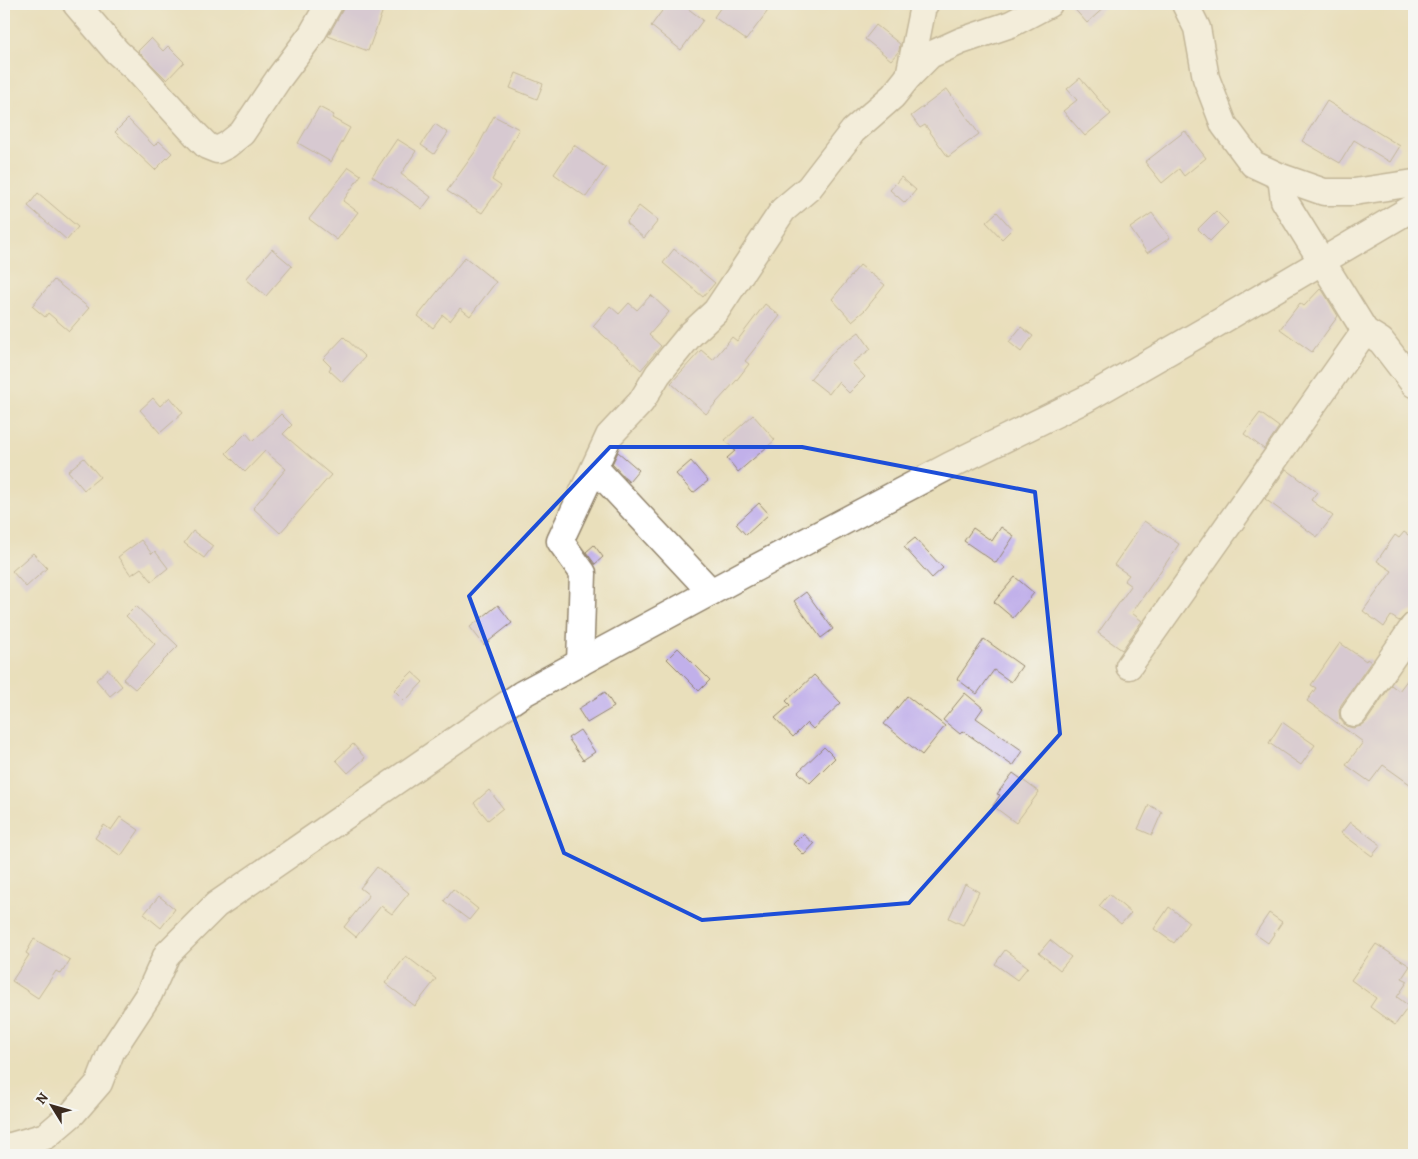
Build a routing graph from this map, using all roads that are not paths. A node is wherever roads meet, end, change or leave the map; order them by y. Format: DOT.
graph roads {
  1 [pos="76,4"];
  2 [pos="329,4"];
  3 [pos="925,4"];
  4 [pos="1049,4"];
  5 [pos="1185,4"];
  6 [pos="909,76"];
  7 [pos="1281,177"];
  8 [pos="1414,182"];
  9 [pos="1414,207"];
  10 [pos="1324,261"];
  11 [pos="1365,331"];
  12 [pos="1414,384"];
  13 [pos="595,468"];
  14 [pos="711,592"];
  15 [pos="1414,626"];
  16 [pos="580,662"];
  17 [pos="1129,666"];
  18 [pos="1354,713"];
  19 [pos="4,1148"];
  1 -- 2 [label="street"];
  3 -- 6 [label="street"];
  4 -- 6 [label="street"];
  5 -- 7 [label="street"];
  6 -- 13 [label="street"];
  7 -- 8 [label="street"];
  7 -- 10 [label="street"];
  9 -- 10 [label="street"];
  10 -- 11 [label="street"];
  10 -- 14 [label="street"];
  11 -- 12 [label="street"];
  11 -- 17 [label="street"];
  13 -- 14 [label="street"];
  13 -- 16 [label="street"];
  14 -- 16 [label="street"];
  15 -- 18 [label="street"];
  16 -- 19 [label="street"];
}
